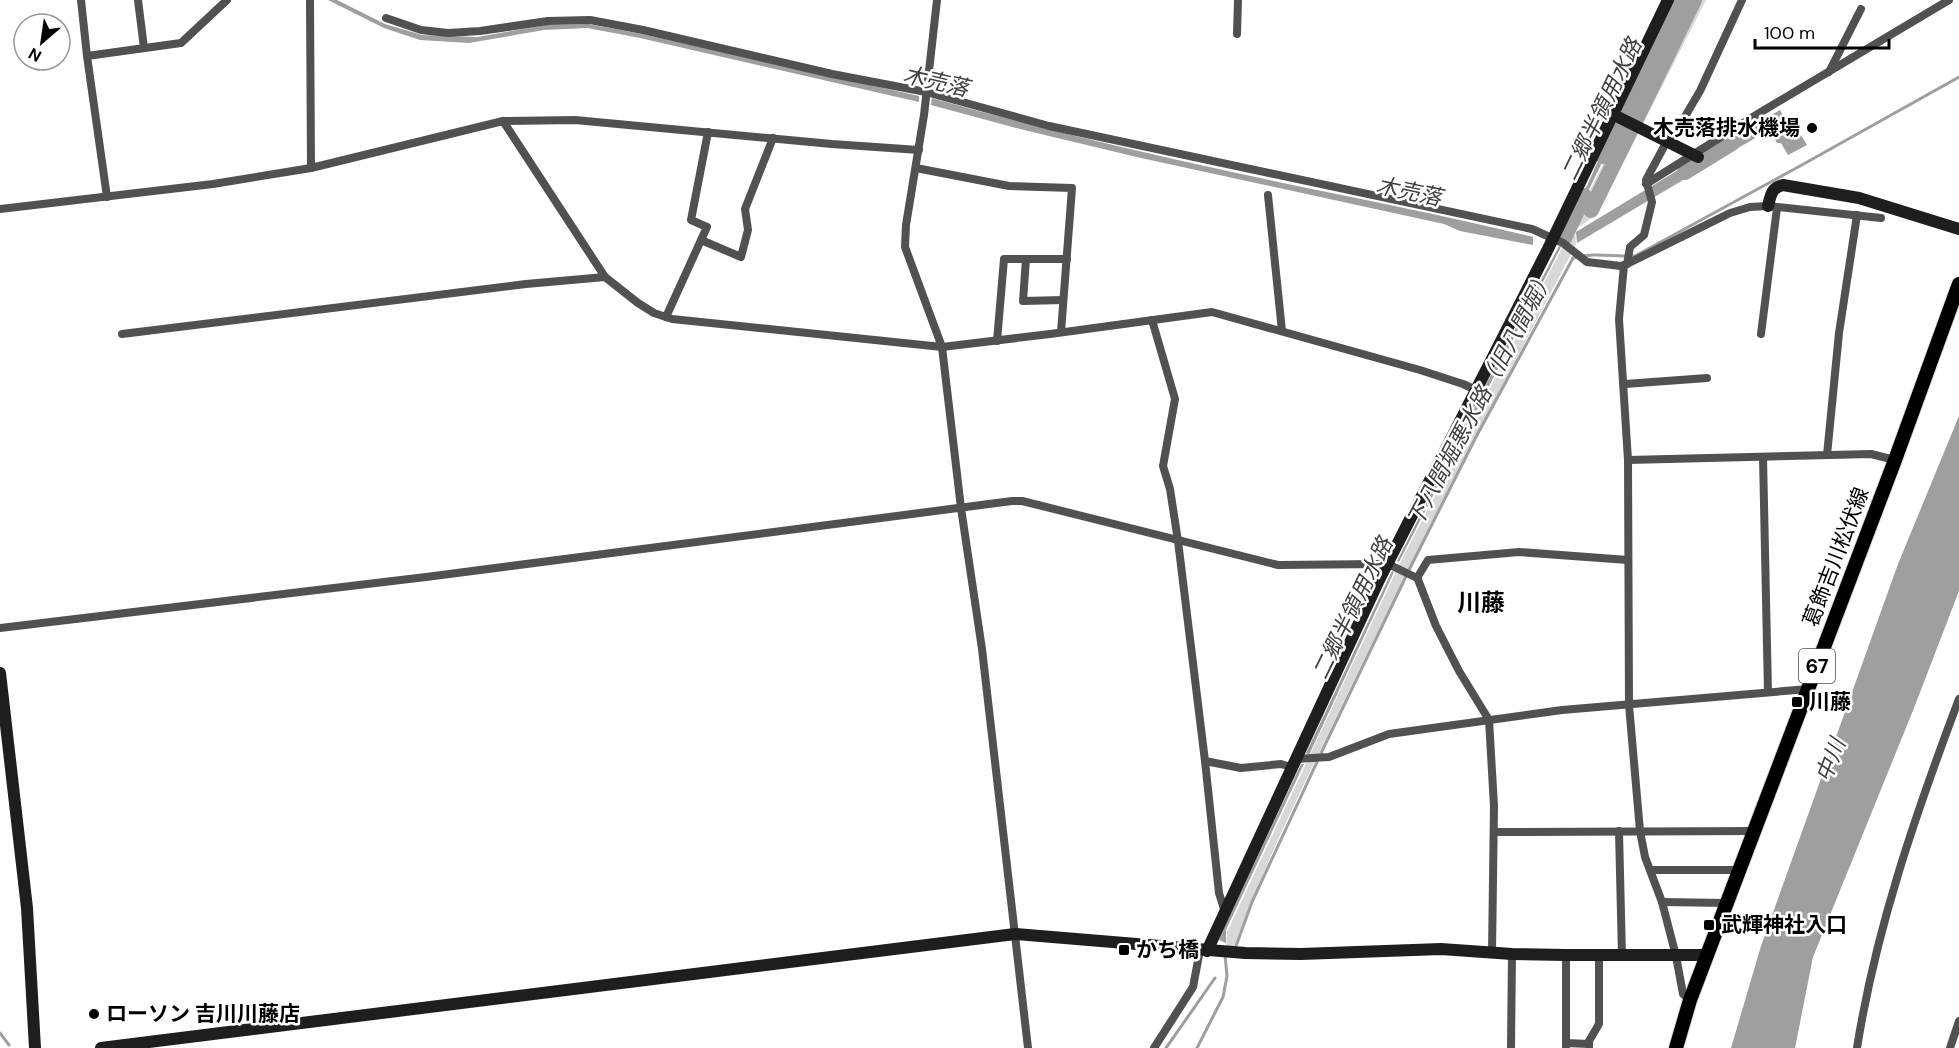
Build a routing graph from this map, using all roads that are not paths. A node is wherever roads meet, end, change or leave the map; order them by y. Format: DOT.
graph roads {
  1 [pos="81,0"];
  2 [pos="138,0"];
  3 [pos="227,0"];
  4 [pos="310,0"];
  5 [pos="937,0"];
  6 [pos="1238,0"];
  7 [pos="1668,0"];
  8 [pos="1742,0"];
  9 [pos="1949,0"];
  10 [pos="1861,9"];
  11 [pos="386,18"];
  12 [pos="1237,34"];
  13 [pos="144,48"];
  14 [pos="87,56"];
  15 [pos="1829,72"];
  16 [pos="926,92"];
  17 [pos="1618,117"];
  18 [pos="503,121"];
  19 [pos="708,132"];
  20 [pos="773,138"];
  21 [pos="1669,141"];
  22 [pos="919,150"];
  23 [pos="1696,156"];
  24 [pos="311,168"];
  25 [pos="916,168"];
  26 [pos="1646,183"];
  27 [pos="1268,195"];
  28 [pos="107,197"];
  29 [pos="1772,207"];
  30 [pos="0,209"];
  31 [pos="1857,215"];
  32 [pos="1881,218"];
  33 [pos="1959,229"];
  34 [pos="701,240"];
  35 [pos="1558,240"];
  36 [pos="1026,259"];
  37 [pos="1066,259"];
  38 [pos="1625,265"];
  39 [pos="605,278"];
  40 [pos="1959,284"];
  41 [pos="1063,300"];
  42 [pos="666,317"];
  43 [pos="1152,320"];
  44 [pos="1282,331"];
  45 [pos="1061,332"];
  46 [pos="122,334"];
  47 [pos="1761,334"];
  48 [pos="997,340"];
  49 [pos="942,347"];
  50 [pos="1707,378"];
  51 [pos="1625,384"];
  52 [pos="1476,390"];
  53 [pos="1827,455"];
  54 [pos="1763,457"];
  55 [pos="1628,460"];
  56 [pos="1895,460"];
  57 [pos="961,508"];
  58 [pos="1178,541"];
  59 [pos="1628,560"];
  60 [pos="1393,568"];
  61 [pos="1417,577"];
  62 [pos="0,628"];
  63 [pos="0,673"];
  64 [pos="1808,689"];
  65 [pos="1768,692"];
  66 [pos="1959,699"];
  67 [pos="1629,705"];
  68 [pos="1489,720"];
  69 [pos="1205,761"];
  70 [pos="1302,761"];
  71 [pos="1619,831"];
  72 [pos="1640,831"];
  73 [pos="1755,831"];
  74 [pos="1494,832"];
  75 [pos="1650,870"];
  76 [pos="1739,870"];
  77 [pos="1662,902"];
  78 [pos="1726,903"];
  79 [pos="1224,909"];
  80 [pos="1015,934"];
  81 [pos="1208,951"];
  82 [pos="1492,953"];
  83 [pos="1512,954"];
  84 [pos="1566,955"];
  85 [pos="1708,955"];
  86 [pos="1599,956"];
  87 [pos="1622,956"];
  88 [pos="1676,956"];
  89 [pos="1690,1000"];
  90 [pos="1959,1021"];
  91 [pos="1566,1046"];
  92 [pos="1589,1046"];
  93 [pos="35,1048"];
  94 [pos="101,1048"];
  95 [pos="1028,1048"];
  96 [pos="1154,1048"];
  97 [pos="1511,1048"];
  98 [pos="1676,1048"];
  99 [pos="1857,1048"];
  100 [pos="1950,1048"];
  1 -- 14 [label="street"];
  2 -- 13 [label="street"];
  3 -- 13 [label="street"];
  4 -- 24 [label="street"];
  5 -- 16 [label="street"];
  6 -- 12 [label="street"];
  7 -- 17 [label="street"];
  8 -- 21 [label="street"];
  9 -- 15 [label="street"];
  10 -- 15 [label="street"];
  11 -- 16 [label="street"];
  13 -- 14 [label="street"];
  14 -- 28 [label="street"];
  15 -- 23 [label="street"];
  16 -- 22 [label="street"];
  16 -- 35 [label="street"];
  17 -- 21 [label="street"];
  17 -- 35 [label="street"];
  18 -- 19 [label="street"];
  18 -- 24 [label="street"];
  18 -- 39 [label="street"];
  19 -- 20 [label="street"];
  19 -- 34 [label="street"];
  20 -- 22 [label="street"];
  20 -- 34 [label="street"];
  21 -- 23 [label="street"];
  21 -- 26 [label="street"];
  22 -- 25 [label="street"];
  23 -- 26 [label="street"];
  24 -- 28 [label="street"];
  25 -- 37 [label="street"];
  25 -- 49 [label="street"];
  26 -- 38 [label="street"];
  27 -- 44 [label="street"];
  28 -- 30 [label="street"];
  29 -- 31 [label="street"];
  29 -- 33 [label="street"];
  29 -- 38 [label="street"];
  29 -- 47 [label="street"];
  31 -- 32 [label="street"];
  31 -- 53 [label="street"];
  34 -- 42 [label="street"];
  35 -- 38 [label="street"];
  35 -- 52 [label="street"];
  36 -- 37 [label="street"];
  36 -- 41 [label="street"];
  36 -- 48 [label="street"];
  37 -- 41 [label="street"];
  38 -- 51 [label="street"];
  39 -- 42 [label="street"];
  39 -- 46 [label="street"];
  40 -- 56 [label="main road, 葛飾吉川松伏線 / 67"];
  41 -- 45 [label="street"];
  42 -- 49 [label="street"];
  43 -- 44 [label="street"];
  43 -- 45 [label="street"];
  43 -- 58 [label="street"];
  44 -- 52 [label="street"];
  45 -- 48 [label="street"];
  48 -- 49 [label="street"];
  49 -- 57 [label="street"];
  50 -- 51 [label="street"];
  51 -- 55 [label="street"];
  52 -- 60 [label="street"];
  53 -- 54 [label="street"];
  53 -- 56 [label="street"];
  54 -- 55 [label="street"];
  54 -- 65 [label="street"];
  55 -- 59 [label="street"];
  56 -- 64 [label="main road, 葛飾吉川松伏線 / 67"];
  57 -- 58 [label="street"];
  57 -- 62 [label="street"];
  57 -- 80 [label="street"];
  58 -- 60 [label="street"];
  58 -- 69 [label="street"];
  59 -- 61 [label="street"];
  59 -- 67 [label="street"];
  60 -- 61 [label="street"];
  60 -- 70 [label="street"];
  61 -- 68 [label="street"];
  63 -- 93 [label="street"];
  64 -- 65 [label="street"];
  64 -- 73 [label="main road, 葛飾吉川松伏線 / 67"];
  65 -- 67 [label="street"];
  66 -- 99 [label="street"];
  67 -- 68 [label="street"];
  67 -- 72 [label="street"];
  68 -- 70 [label="street"];
  68 -- 74 [label="street"];
  69 -- 70 [label="street"];
  69 -- 79 [label="street"];
  70 -- 79 [label="street"];
  71 -- 72 [label="street"];
  71 -- 74 [label="street"];
  71 -- 87 [label="street"];
  72 -- 73 [label="street"];
  72 -- 75 [label="street"];
  73 -- 76 [label="main road, 葛飾吉川松伏線 / 67"];
  74 -- 82 [label="street"];
  75 -- 76 [label="street"];
  75 -- 77 [label="street"];
  76 -- 78 [label="main road, 葛飾吉川松伏線 / 67"];
  77 -- 78 [label="street"];
  77 -- 88 [label="street"];
  78 -- 85 [label="main road, 葛飾吉川松伏線 / 67"];
  79 -- 81 [label="street"];
  80 -- 81 [label="street"];
  80 -- 94 [label="street"];
  80 -- 95 [label="street"];
  81 -- 82 [label="street"];
  81 -- 96 [label="street"];
  82 -- 83 [label="street"];
  83 -- 84 [label="street"];
  83 -- 97 [label="street"];
  84 -- 86 [label="street"];
  84 -- 91 [label="street"];
  85 -- 88 [label="street"];
  85 -- 89 [label="main road, 葛飾吉川松伏線 / 67"];
  86 -- 87 [label="street"];
  86 -- 92 [label="street"];
  87 -- 88 [label="street"];
  88 -- 89 [label="street"];
  89 -- 98 [label="main road, 葛飾吉川松伏線 / 67"];
  90 -- 100 [label="street"];
  91 -- 92 [label="street"];
}
